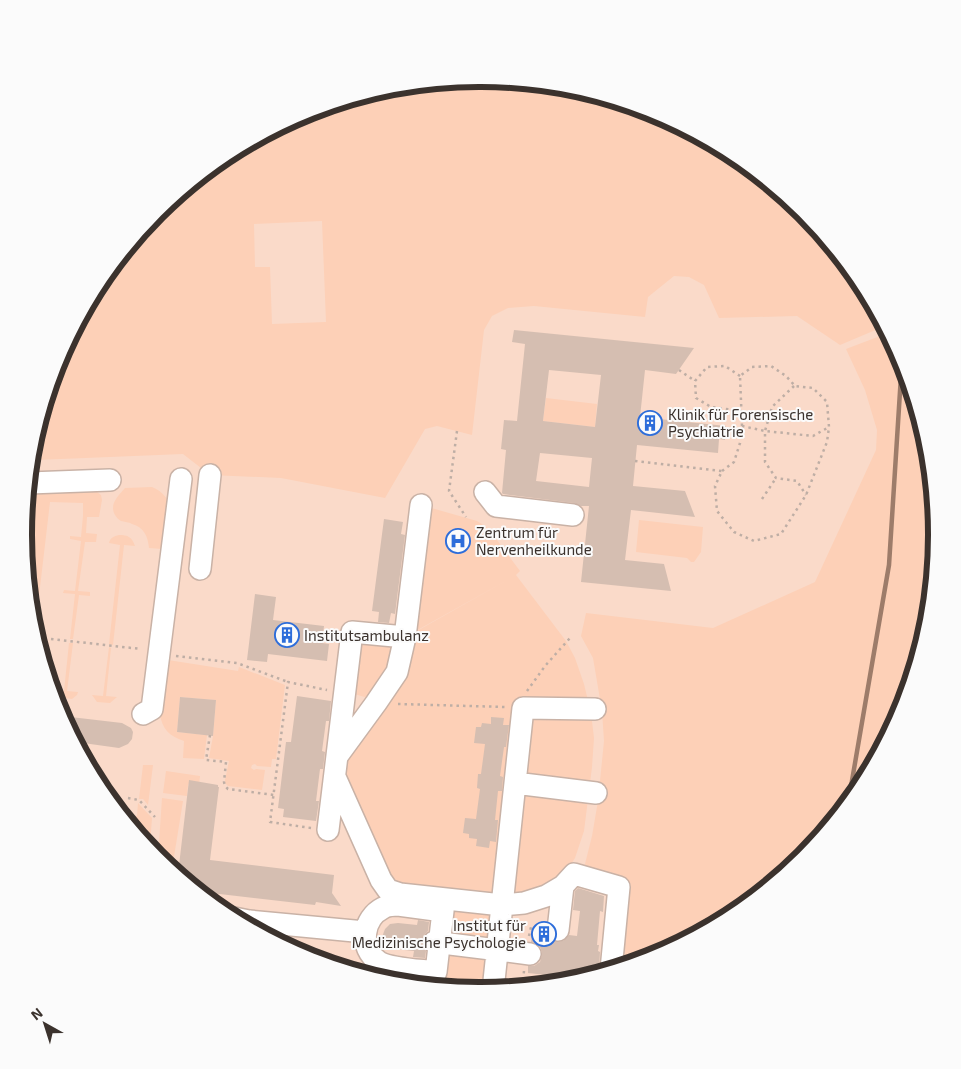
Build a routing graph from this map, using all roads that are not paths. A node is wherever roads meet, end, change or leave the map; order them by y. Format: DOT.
graph roads {
  1 [pos="210,475"];
  2 [pos="181,479"];
  3 [pos="110,480"];
  4 [pos="35,483"];
  5 [pos="485,492"];
  6 [pos="421,506"];
  7 [pos="573,515"];
  8 [pos="200,569"];
  9 [pos="405,637"];
  10 [pos="595,710"];
  11 [pos="143,714"];
  12 [pos="338,756"];
  13 [pos="335,777"];
  14 [pos="515,784"];
  15 [pos="596,792"];
  16 [pos="328,830"];
  17 [pos="563,886"];
  18 [pos="502,905"];
  19 [pos="255,922"];
  20 [pos="558,930"];
  21 [pos="365,932"];
  22 [pos="437,943"];
  23 [pos="496,950"];
  24 [pos="530,954"];
  25 [pos="612,963"];
  26 [pos="494,982"];
  1 -- 8 [label="street"];
  2 -- 11 [label="street"];
  3 -- 4 [label="street"];
  5 -- 7 [label="street"];
  6 -- 9 [label="street"];
  9 -- 12 [label="street"];
  9 -- 12 [label="street"];
  10 -- 14 [label="street"];
  12 -- 13 [label="street"];
  13 -- 16 [label="street"];
  13 -- 18 [label="street"];
  14 -- 15 [label="street"];
  14 -- 18 [label="street"];
  17 -- 18 [label="street"];
  17 -- 20 [label="street"];
  17 -- 25 [label="street"];
  18 -- 23 [label="street"];
  19 -- 21 [label="street"];
  21 -- 22 [label="street"];
  21 -- 22 [label="street"];
  22 -- 23 [label="street"];
  23 -- 24 [label="street"];
  23 -- 26 [label="street"];
}
